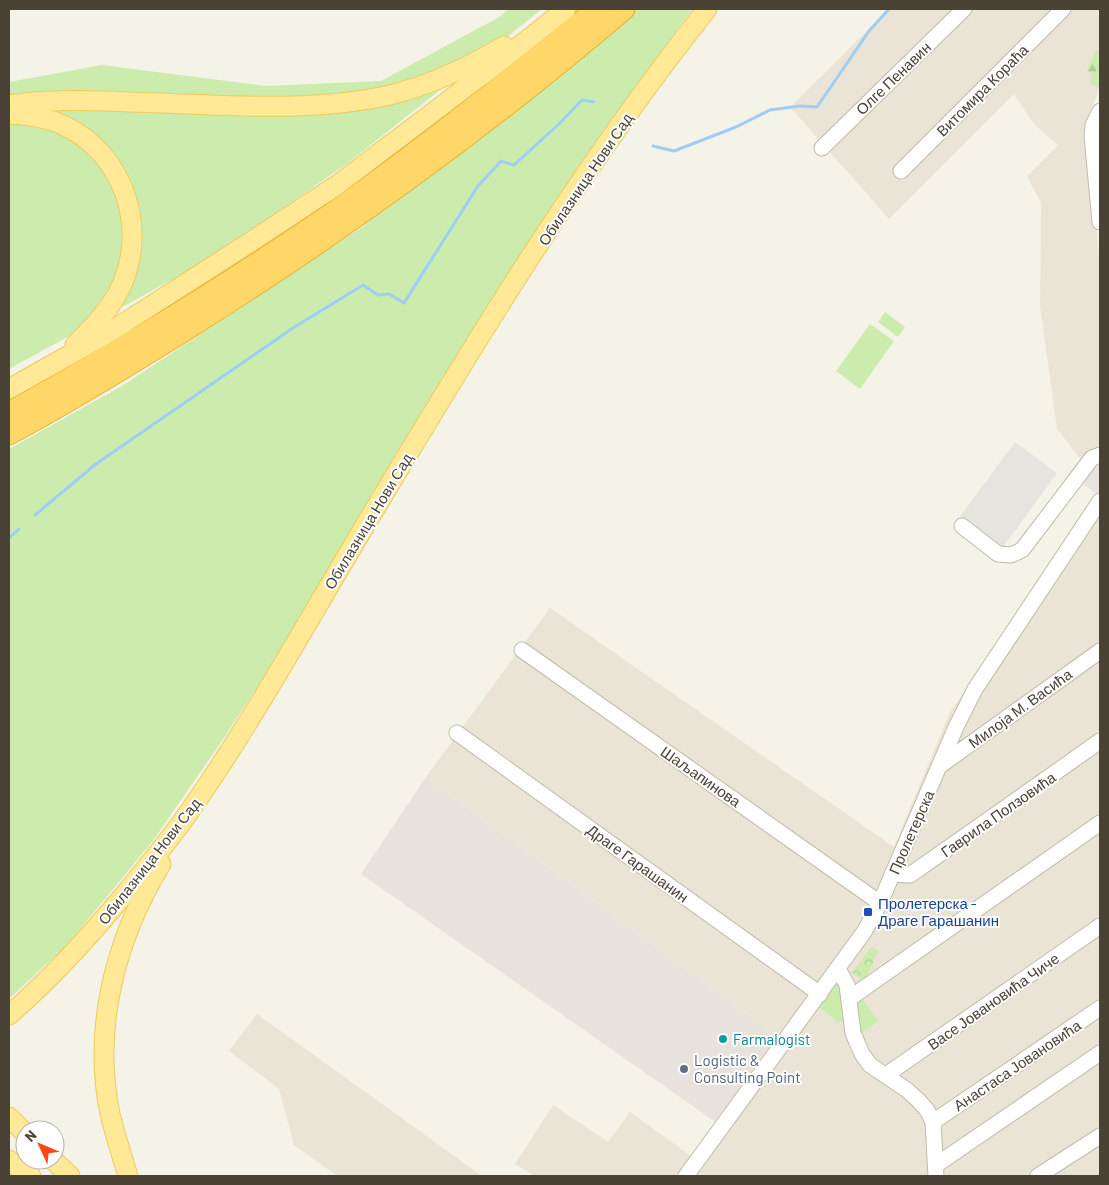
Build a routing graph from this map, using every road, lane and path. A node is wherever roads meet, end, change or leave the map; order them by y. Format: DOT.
graph roads {
  1 [pos="565,9"];
  2 [pos="597,9"];
  3 [pos="624,9"];
  4 [pos="706,9"];
  5 [pos="964,9"];
  6 [pos="1063,9"];
  7 [pos="9,105"];
  8 [pos="1100,111"];
  9 [pos="9,114"];
  10 [pos="822,148"];
  11 [pos="901,170"];
  12 [pos="1100,222"];
  13 [pos="55,364"];
  14 [pos="9,389"];
  15 [pos="9,413"];
  16 [pos="9,434"];
  17 [pos="1100,455"];
  18 [pos="1100,501"];
  19 [pos="962,526"];
  20 [pos="522,650"];
  21 [pos="1100,650"];
  22 [pos="457,733"];
  23 [pos="1100,741"];
  24 [pos="940,767"];
  25 [pos="187,815"];
  26 [pos="1100,823"];
  27 [pos="892,874"];
  28 [pos="880,902"];
  29 [pos="1100,926"];
  30 [pos="838,969"];
  31 [pos="820,994"];
  32 [pos="850,998"];
  33 [pos="1100,1008"];
  34 [pos="9,1015"];
  35 [pos="1100,1053"];
  36 [pos="886,1075"];
  37 [pos="933,1122"];
  38 [pos="1100,1136"];
  39 [pos="9,1160"];
  40 [pos="936,1170"];
  41 [pos="31,1176"];
  42 [pos="128,1176"];
  43 [pos="686,1176"];
  44 [pos="1038,1176"];
  1 -- 7 [label="main road"];
  1 -- 13 [label="main road"];
  2 -- 15 [label="highway"];
  3 -- 16 [label="highway"];
  4 -- 25 [label="main road, Обилазница Нови Сад"];
  5 -- 10 [label="street, Олге Пенавин"];
  6 -- 11 [label="street, Витомира Кораћа"];
  8 -- 12 [label="street"];
  9 -- 13 [label="main road"];
  13 -- 14 [label="main road"];
  17 -- 19 [label="street"];
  18 -- 24 [label="street, Пролетерска"];
  20 -- 28 [label="street, Шаљапинова"];
  21 -- 24 [label="street, Милоја М. Васића"];
  22 -- 31 [label="street, Драге Гарашанин"];
  23 -- 27 [label="street, Гаврила Ползовића"];
  24 -- 27 [label="street, Пролетерска"];
  25 -- 34 [label="main road, Обилазница Нови Сад"];
  25 -- 42 [label="main road"];
  26 -- 32 [label="street"];
  27 -- 28 [label="street, Пролетерска"];
  28 -- 30 [label="street, Пролетерска"];
  29 -- 36 [label="street, Васе Јовановића Чиче"];
  30 -- 31 [label="street, Пролетерска"];
  30 -- 32 [label="street"];
  31 -- 43 [label="street, Пролетерска"];
  32 -- 36 [label="street"];
  33 -- 37 [label="street, Анастаса Јовановића"];
  35 -- 40 [label="street"];
  36 -- 37 [label="street"];
  37 -- 40 [label="street"];
  38 -- 44 [label="street"];
  39 -- 41 [label="main road"];
}
